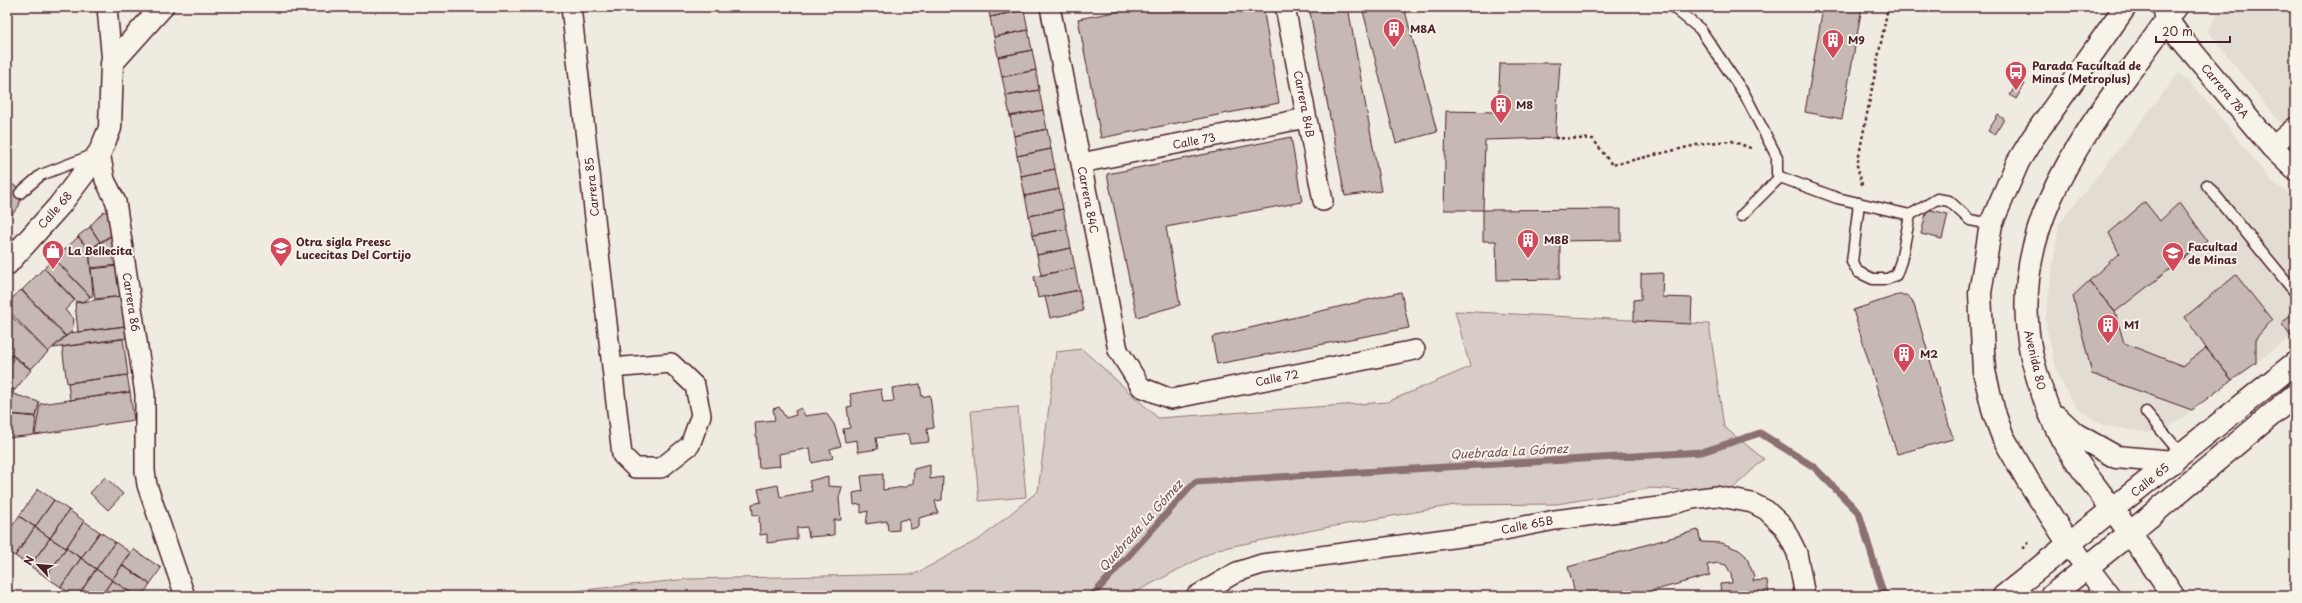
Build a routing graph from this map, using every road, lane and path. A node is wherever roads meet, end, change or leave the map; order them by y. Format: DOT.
graph roads {
  1 [pos="106,7"];
  2 [pos="162,7"];
  3 [pos="571,7"];
  4 [pos="1050,7"];
  5 [pos="1285,7"];
  6 [pos="1673,7"];
  7 [pos="1888,7"];
  8 [pos="2125,7"];
  9 [pos="2169,11"];
  10 [pos="112,63"];
  11 [pos="1306,118"];
  12 [pos="2295,127"];
  13 [pos="1555,138"];
  14 [pos="2272,146"];
  15 [pos="100,152"];
  16 [pos="1777,157"];
  17 [pos="1081,164"];
  18 [pos="2295,169"];
  19 [pos="1780,177"];
  20 [pos="2207,184"];
  21 [pos="20,193"];
  22 [pos="1323,201"];
  23 [pos="1863,204"];
  24 [pos="1910,215"];
  25 [pos="1741,216"];
  26 [pos="1990,224"];
  27 [pos="7,264"];
  28 [pos="2295,292"];
  29 [pos="1415,350"];
  30 [pos="2295,364"];
  31 [pos="612,368"];
  32 [pos="1141,387"];
  33 [pos="2295,395"];
  34 [pos="2049,411"];
  35 [pos="2146,412"];
  36 [pos="2177,458"];
  37 [pos="2113,510"];
  38 [pos="2130,533"];
  39 [pos="2069,544"];
  40 [pos="2086,568"];
  41 [pos="185,596"];
  42 [pos="1196,596"];
  43 [pos="1805,596"];
  44 [pos="2004,596"];
  45 [pos="2051,596"];
  46 [pos="2109,596"];
  47 [pos="2174,596"];
  1 -- 10 [label="street"];
  2 -- 10 [label="main road"];
  3 -- 31 [label="street, Carrera 85"];
  4 -- 17 [label="street, Carrera 84C"];
  5 -- 11 [label="street, Carrera 84B"];
  6 -- 16 [label="lane"];
  7 -- 23 [label="path"];
  8 -- 26 [label="main road"];
  9 -- 14 [label="main road, Carrera 78A"];
  9 -- 34 [label="main road, Avenida 80"];
  10 -- 15 [label="main road"];
  11 -- 17 [label="street, Calle 73"];
  11 -- 22 [label="street, Carrera 84B"];
  12 -- 14 [label="street"];
  13 -- 16 [label="path"];
  14 -- 18 [label="main road, Carrera 78A"];
  15 -- 21 [label="lane"];
  15 -- 27 [label="main road, Calle 68"];
  15 -- 41 [label="street, Carrera 86"];
  16 -- 19 [label="lane"];
  17 -- 32 [label="street, Carrera 84C"];
  19 -- 23 [label="lane"];
  19 -- 25 [label="lane"];
  20 -- 28 [label="lane"];
  23 -- 24 [label="lane"];
  23 -- 24 [label="lane"];
  24 -- 26 [label="lane"];
  26 -- 39 [label="main road"];
  29 -- 32 [label="street, Calle 72"];
  30 -- 36 [label="main road, Calle 65"];
  31 -- 31 [label="street, Carrera 85"];
  33 -- 38 [label="main road"];
  34 -- 36 [label="main road"];
  34 -- 37 [label="main road, Avenida 80"];
  35 -- 36 [label="lane"];
  36 -- 37 [label="main road, Calle 65"];
  37 -- 38 [label="main road, Avenida 80"];
  37 -- 39 [label="main road, Calle 65"];
  38 -- 40 [label="main road"];
  38 -- 47 [label="main road, Avenida 80"];
  39 -- 40 [label="main road"];
  39 -- 44 [label="main road, Calle 65"];
  40 -- 45 [label="main road"];
  40 -- 46 [label="main road"];
  42 -- 43 [label="street, Calle 65B"];
}
